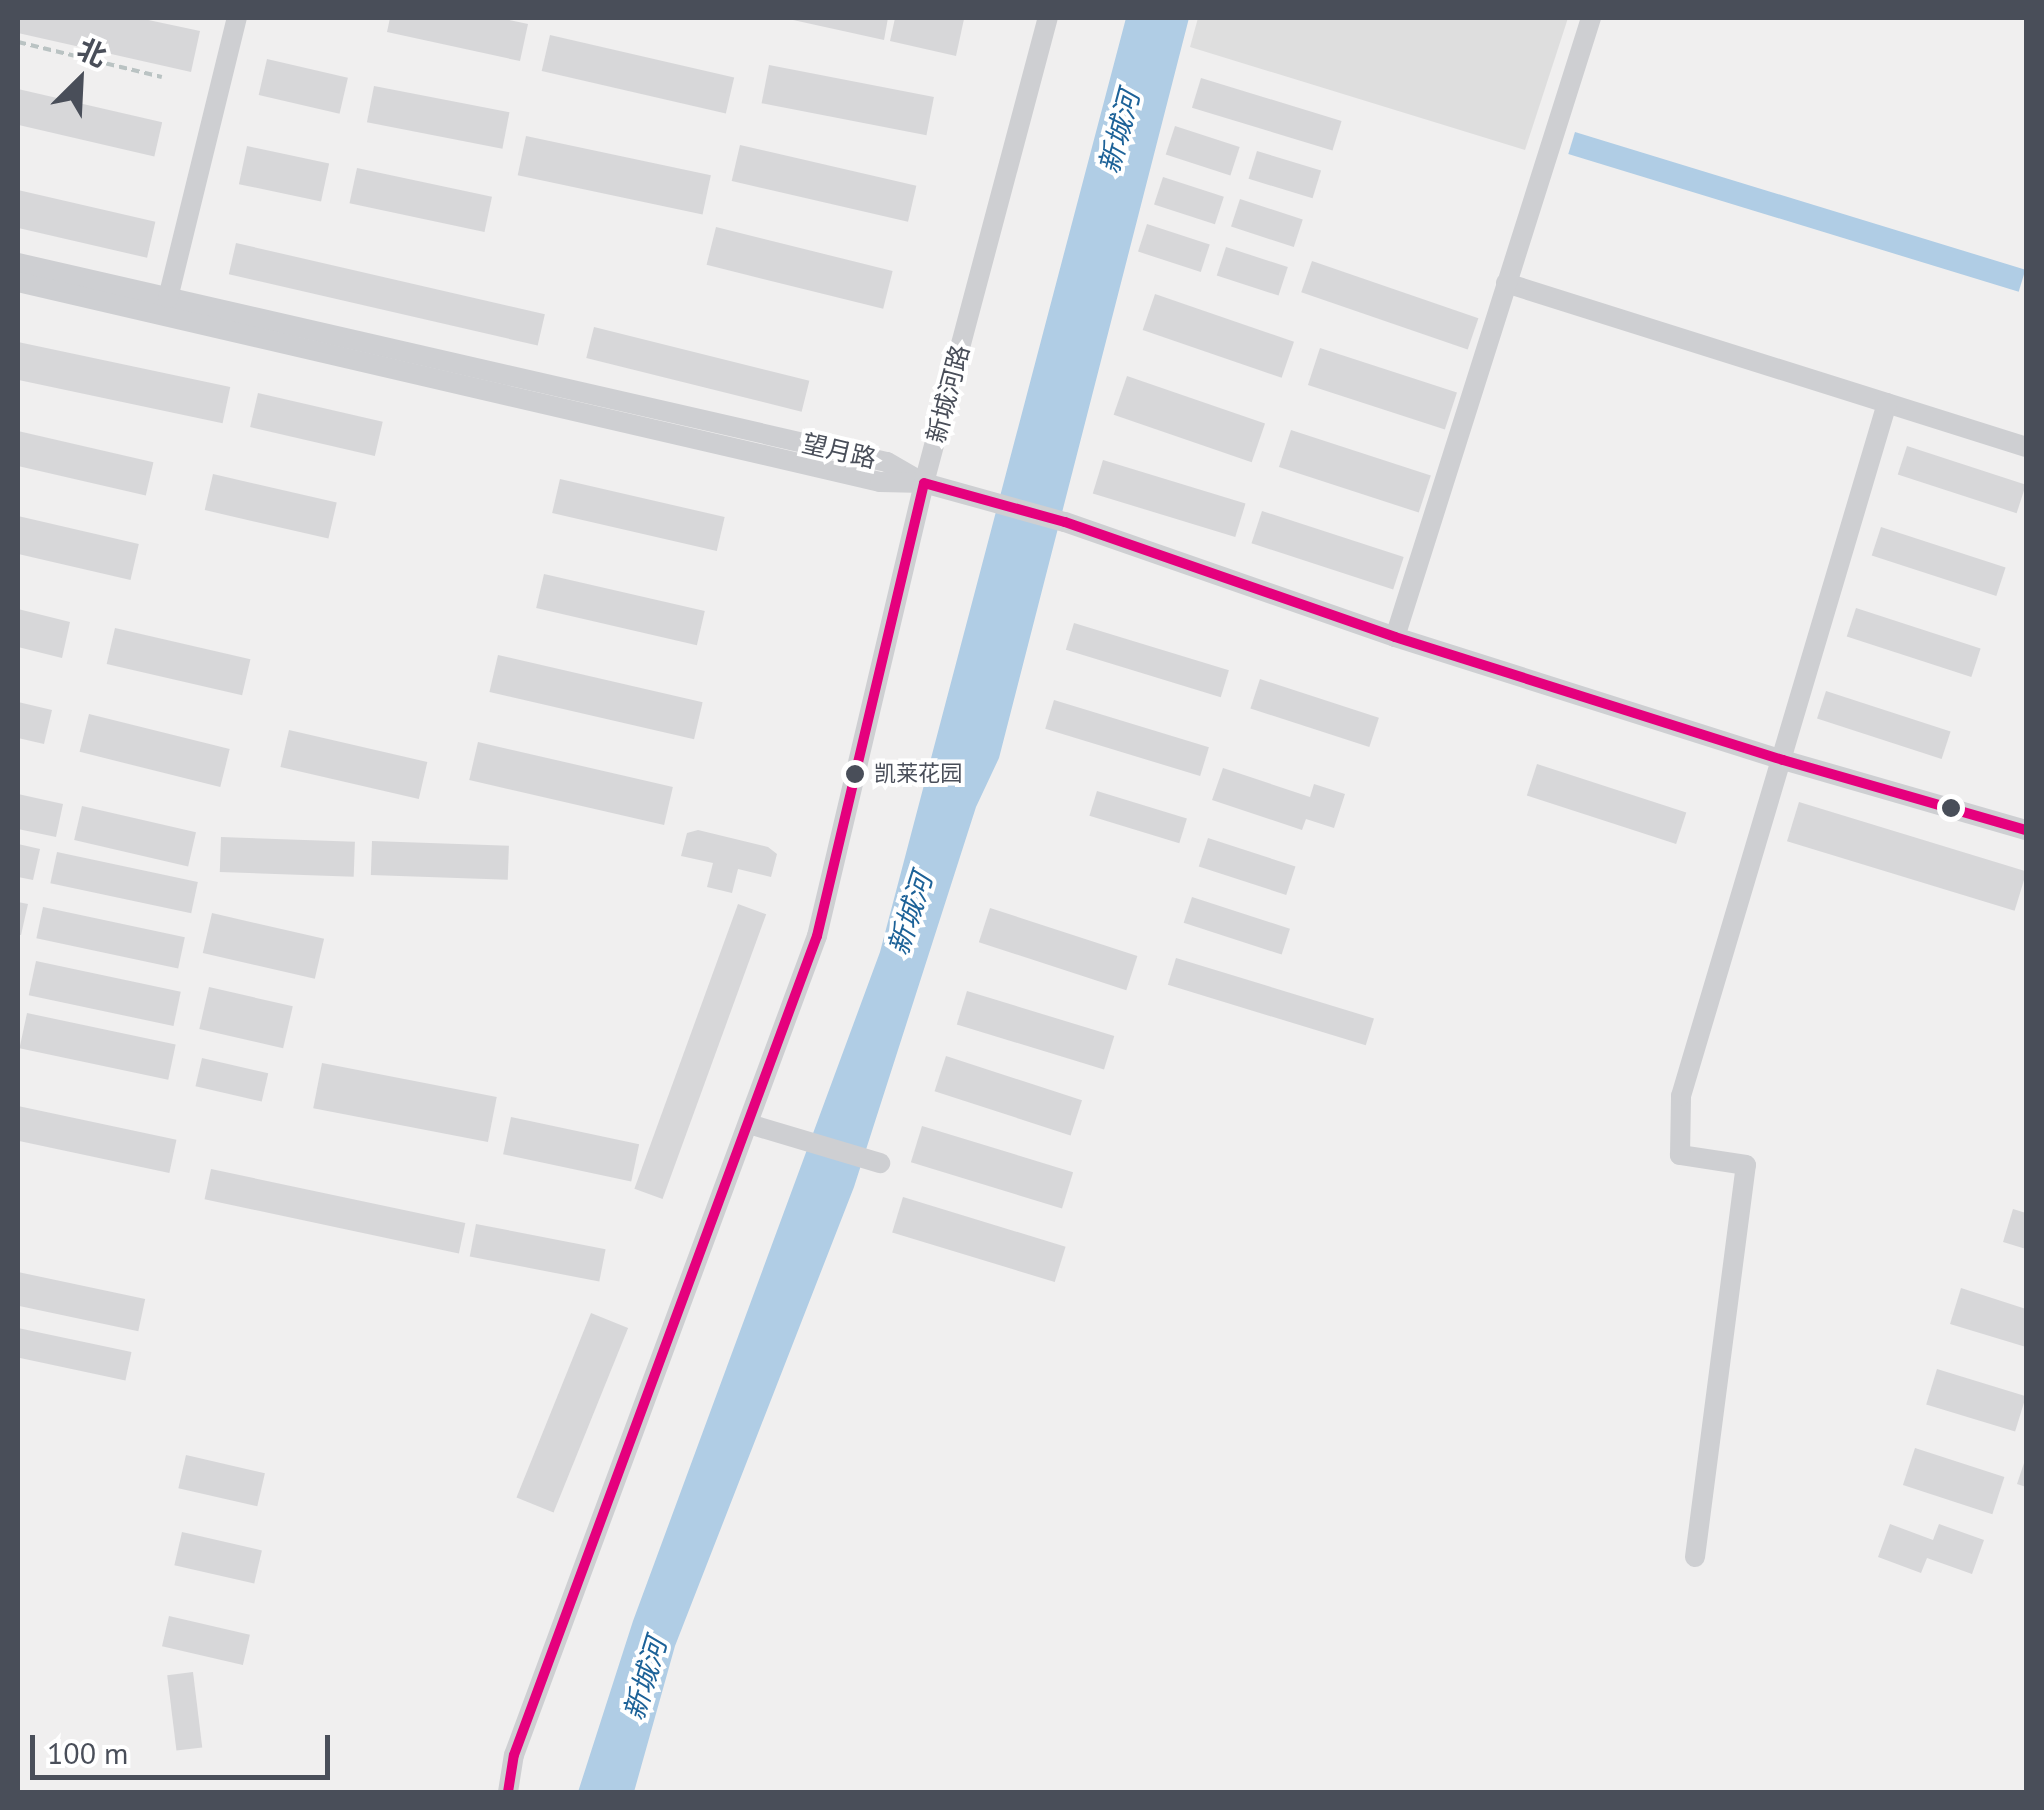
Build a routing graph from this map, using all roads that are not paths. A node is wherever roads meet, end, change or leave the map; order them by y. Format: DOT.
graph roads {
  1 [pos="237,18"];
  2 [pos="1048,18"];
  3 [pos="1591,18"];
  4 [pos="18,263"];
  5 [pos="18,282"];
  6 [pos="1506,283"];
  7 [pos="168,298"];
  8 [pos="1887,403"];
  9 [pos="2026,447"];
  10 [pos="924,484"];
  11 [pos="1394,637"];
  12 [pos="1783,760"];
  13 [pos="2026,830"];
  14 [pos="748,1124"];
  15 [pos="880,1163"];
  16 [pos="1695,1556"];
  17 [pos="508,1792"];
  1 -- 7 [label="street"];
  2 -- 10 [label="street, 新城河路"];
  3 -- 6 [label="street"];
  4 -- 7 [label="street, 望月路"];
  5 -- 10 [label="street, 望月路"];
  6 -- 8 [label="street"];
  6 -- 11 [label="street"];
  7 -- 10 [label="street, 望月路"];
  8 -- 9 [label="street"];
  8 -- 12 [label="street"];
  10 -- 11 [label="street"];
  10 -- 14 [label="street, 新城河路"];
  11 -- 12 [label="street"];
  12 -- 13 [label="street"];
  12 -- 16 [label="street"];
  14 -- 15 [label="street"];
  14 -- 17 [label="street, 新城河路"];
}
